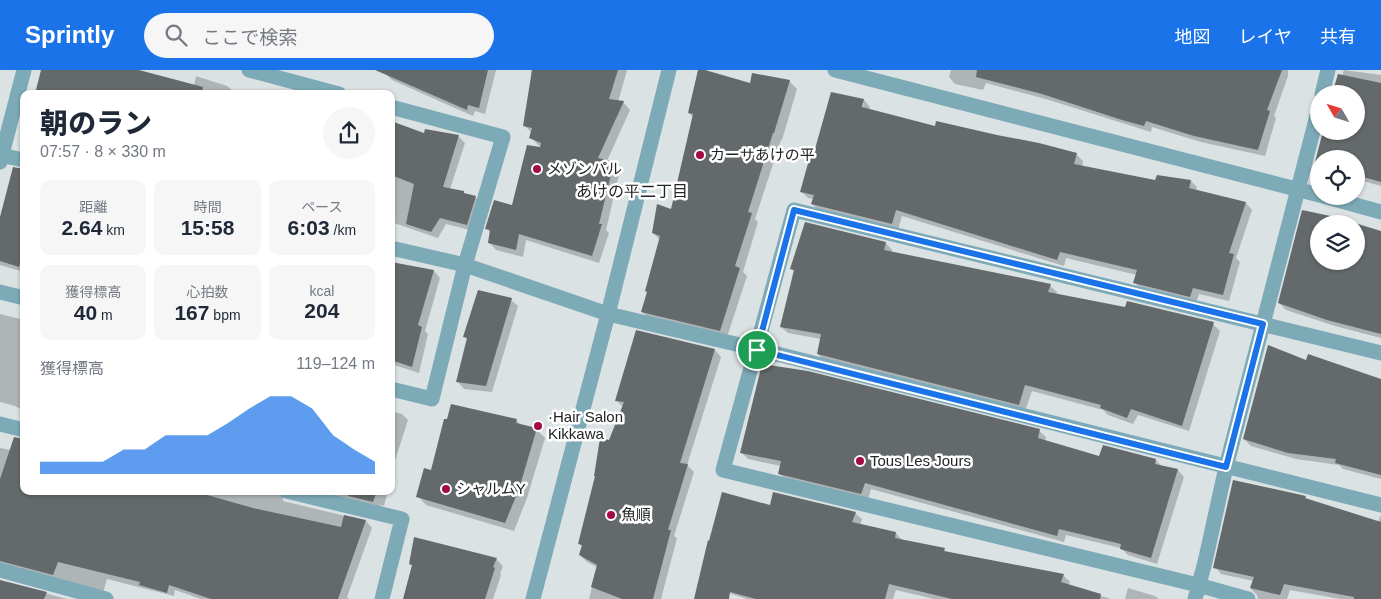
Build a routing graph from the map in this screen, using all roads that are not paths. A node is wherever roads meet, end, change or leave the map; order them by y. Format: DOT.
graph roads {
  1 [pos="24,70"];
  2 [pos="249,70"];
  3 [pos="669,70"];
  4 [pos="835,70"];
  5 [pos="1328,70"];
  6 [pos="1324,85"];
  7 [pos="324,90"];
  8 [pos="395,108"];
  9 [pos="1311,140"];
  10 [pos="1,157"];
  11 [pos="20,159"];
  12 [pos="1299,190"];
  13 [pos="1310,193"];
  14 [pos="1356,205"];
  15 [pos="1381,212"];
  16 [pos="395,249"];
  17 [pos="465,265"];
  18 [pos="0,292"];
  19 [pos="20,297"];
  20 [pos="608,314"];
  21 [pos="1263,324"];
  22 [pos="757,350"];
  23 [pos="1381,354"];
  24 [pos="395,390"];
  25 [pos="0,424"];
  26 [pos="20,429"];
  27 [pos="1226,467"];
  28 [pos="303,495"];
  29 [pos="1381,506"];
  30 [pos="0,570"];
  31 [pos="1196,592"];
  32 [pos="106,599"];
  33 [pos="382,599"];
  34 [pos="533,599"];
  35 [pos="1248,599"];
  1 -- 10 [label="street"];
  2 -- 7 [label="street"];
  3 -- 20 [label="street"];
  4 -- 12 [label="street"];
  5 -- 6 [label="street"];
  8 -- 17 [label="street"];
  9 -- 12 [label="street"];
  10 -- 11 [label="street"];
  12 -- 13 [label="street"];
  12 -- 21 [label="street"];
  14 -- 15 [label="street"];
  16 -- 17 [label="street"];
  17 -- 20 [label="street"];
  17 -- 24 [label="street"];
  18 -- 19 [label="street"];
  20 -- 22 [label="street"];
  20 -- 34 [label="street"];
  21 -- 22 [label="street"];
  21 -- 23 [label="street"];
  21 -- 27 [label="street"];
  22 -- 27 [label="street"];
  22 -- 31 [label="street"];
  25 -- 26 [label="street"];
  27 -- 29 [label="street"];
  27 -- 31 [label="street"];
  28 -- 33 [label="street"];
  30 -- 32 [label="street"];
  31 -- 35 [label="street"];
}
